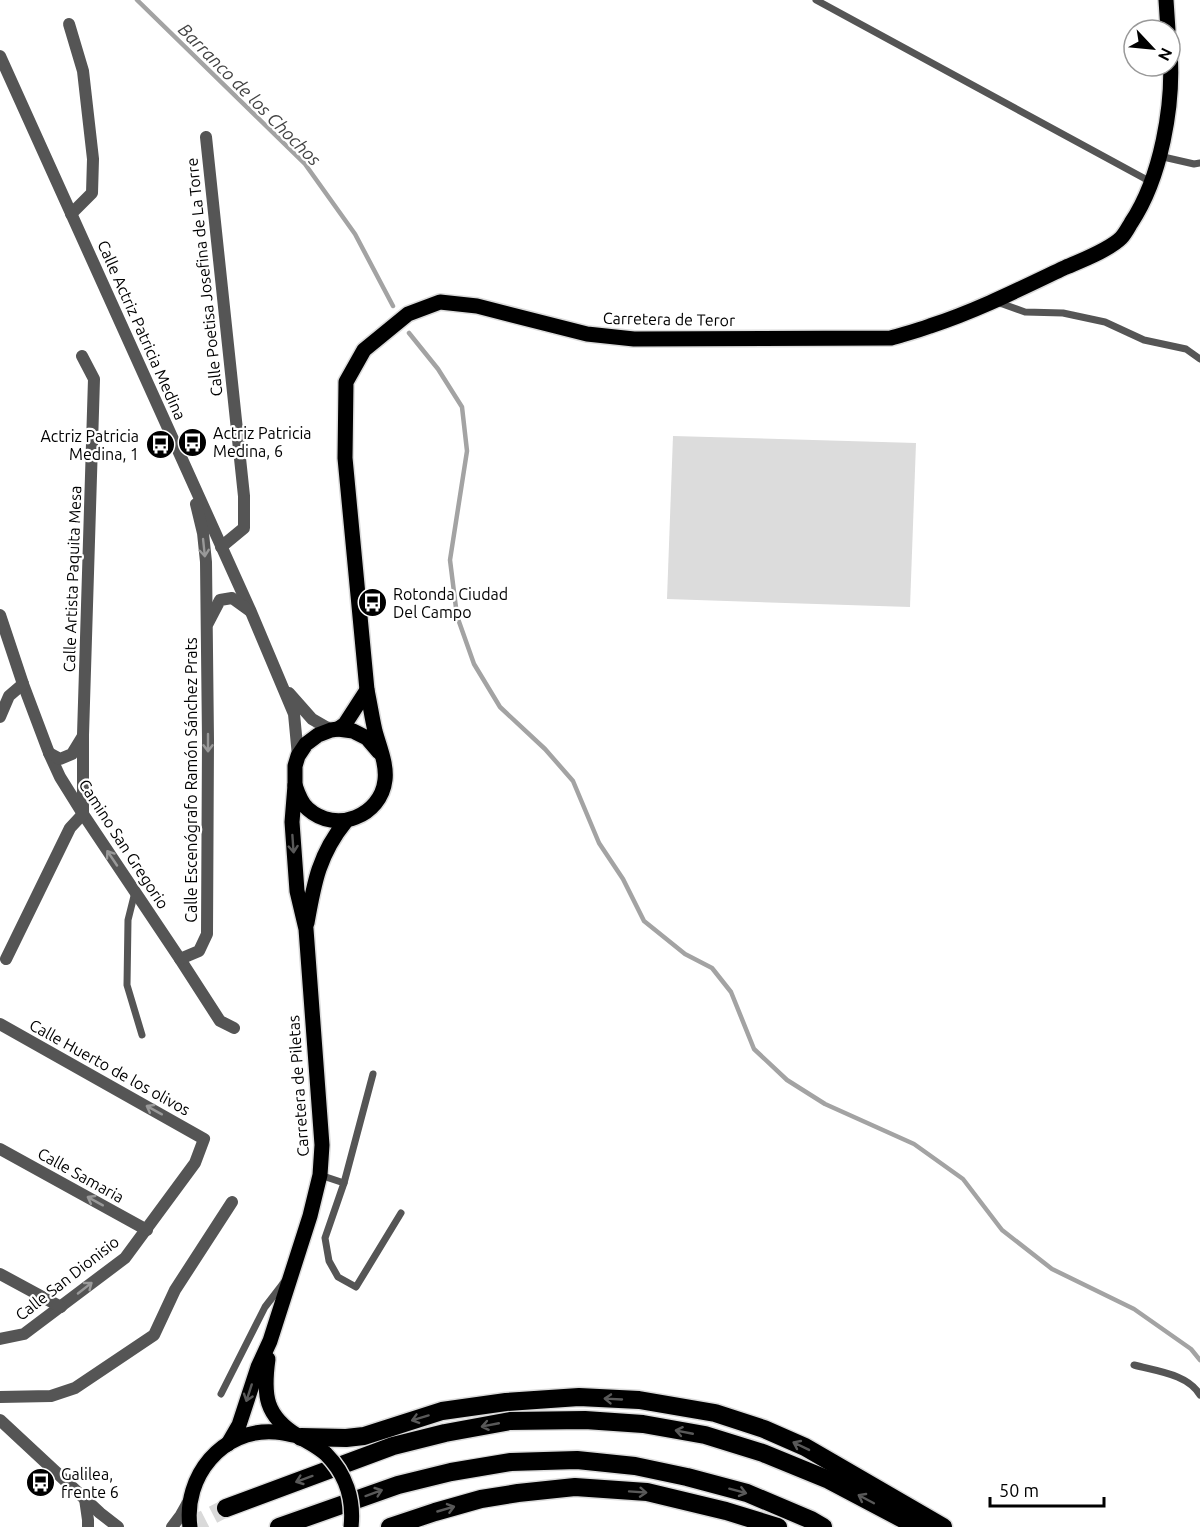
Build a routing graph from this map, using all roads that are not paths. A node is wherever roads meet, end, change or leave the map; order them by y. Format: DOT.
graph roads {
  1 [pos="816,0"];
  2 [pos="1166,0"];
  3 [pos="1167,18"];
  4 [pos="69,24"];
  5 [pos="0,56"];
  6 [pos="1171,78"];
  7 [pos="206,137"];
  8 [pos="1159,156"];
  9 [pos="1200,163"];
  10 [pos="1151,182"];
  11 [pos="71,214"];
  12 [pos="995,301"];
  13 [pos="82,356"];
  14 [pos="1200,359"];
  15 [pos="188,471"];
  16 [pos="221,547"];
  17 [pos="251,612"];
  18 [pos="0,615"];
  19 [pos="207,624"];
  20 [pos="23,684"];
  21 [pos="282,685"];
  22 [pos="367,690"];
  23 [pos="0,717"];
  24 [pos="334,730"];
  25 [pos="83,735"];
  26 [pos="49,753"];
  27 [pos="298,756"];
  28 [pos="384,764"];
  29 [pos="295,785"];
  30 [pos="83,814"];
  31 [pos="346,821"];
  32 [pos="135,892"];
  33 [pos="306,929"];
  34 [pos="6,959"];
  35 [pos="180,959"];
  36 [pos="1,1026"];
  37 [pos="234,1028"];
  38 [pos="142,1035"];
  39 [pos="373,1074"];
  40 [pos="204,1139"];
  41 [pos="0,1149"];
  42 [pos="320,1175"];
  43 [pos="344,1183"];
  44 [pos="232,1202"];
  45 [pos="401,1213"];
  46 [pos="147,1230"];
  47 [pos="293,1269"];
  48 [pos="0,1274"];
  49 [pos="61,1307"];
  50 [pos="0,1339"];
  51 [pos="270,1341"];
  52 [pos="1134,1365"];
  53 [pos="221,1394"];
  54 [pos="1200,1395"];
  55 [pos="0,1397"];
  56 [pos="0,1420"];
  57 [pos="299,1437"];
  58 [pos="228,1444"];
  59 [pos="85,1498"];
  60 [pos="190,1498"];
  61 [pos="226,1508"];
  62 [pos="88,1527"];
  63 [pos="118,1527"];
  64 [pos="172,1527"];
  65 [pos="190,1527"];
  66 [pos="279,1527"];
  67 [pos="351,1527"];
  68 [pos="390,1527"];
  69 [pos="778,1527"];
  70 [pos="823,1527"];
  71 [pos="918,1527"];
  72 [pos="943,1527"];
  1 -- 10 [label="lane"];
  2 -- 3 [label="main road"];
  4 -- 11 [label="street"];
  5 -- 11 [label="street, Calle Actriz Patricia Medina"];
  6 -- 8 [label="main road, Carretera de Teror"];
  7 -- 16 [label="street, Calle Poetisa Josefina de La Torre"];
  8 -- 9 [label="lane"];
  8 -- 10 [label="main road, Carretera de Teror"];
  10 -- 12 [label="main road, Carretera de Teror"];
  11 -- 15 [label="street, Calle Actriz Patricia Medina"];
  12 -- 14 [label="lane"];
  12 -- 22 [label="main road, Carretera de Teror"];
  13 -- 25 [label="street, Calle Artista Paquita Mesa"];
  15 -- 16 [label="street, Calle Actriz Patricia Medina"];
  15 -- 19 [label="street, Calle Escenógrafo Ramón Sánchez Prats, one-way"];
  16 -- 17 [label="street, Calle Actriz Patricia Medina"];
  17 -- 19 [label="street, Calle Escenógrafo Ramón Sánchez Prats"];
  17 -- 21 [label="street, Calle Actriz Patricia Medina"];
  18 -- 20 [label="street, Camino San Gregorio"];
  19 -- 35 [label="street, Calle Escenógrafo Ramón Sánchez Prats, one-way"];
  20 -- 23 [label="street"];
  20 -- 26 [label="street, Camino San Gregorio"];
  21 -- 24 [label="street, Calle Actriz Patricia Medina"];
  21 -- 27 [label="street, Calle Actriz Patricia Medina"];
  22 -- 24 [label="main road"];
  22 -- 28 [label="main road, Carretera de Teror"];
  24 -- 27 [label="main road"];
  24 -- 28 [label="main road"];
  25 -- 26 [label="street"];
  25 -- 30 [label="street, Calle Artista Paquita Mesa"];
  26 -- 30 [label="street, Camino San Gregorio"];
  27 -- 29 [label="main road"];
  28 -- 31 [label="main road"];
  29 -- 31 [label="main road"];
  29 -- 33 [label="main road, one-way"];
  32 -- 30 [label="street, Camino San Gregorio, one-way"];
  30 -- 34 [label="street"];
  31 -- 33 [label="main road"];
  32 -- 35 [label="street, Camino San Gregorio"];
  32 -- 38 [label="lane"];
  33 -- 42 [label="main road, Carretera de Piletas"];
  35 -- 37 [label="street, Camino San Gregorio"];
  40 -- 36 [label="street, Calle Huerto de los olivos, one-way"];
  39 -- 43 [label="lane"];
  40 -- 46 [label="street, Calle San Dionisio"];
  46 -- 41 [label="street, Calle Samaria, one-way"];
  42 -- 43 [label="lane"];
  42 -- 47 [label="main road, Carretera de Piletas"];
  43 -- 45 [label="lane"];
  44 -- 55 [label="street"];
  49 -- 46 [label="street, Calle San Dionisio, one-way"];
  47 -- 51 [label="main road, Carretera de Piletas"];
  47 -- 53 [label="lane"];
  48 -- 49 [label="street"];
  49 -- 50 [label="street, Calle San Dionisio"];
  51 -- 57 [label="main road"];
  51 -- 58 [label="main road, one-way"];
  52 -- 54 [label="lane"];
  56 -- 59 [label="street"];
  57 -- 58 [label="main road"];
  57 -- 67 [label="main road, bridge"];
  72 -- 57 [label="highway, one-way"];
  58 -- 60 [label="main road"];
  59 -- 62 [label="street"];
  59 -- 63 [label="street"];
  60 -- 64 [label="street"];
  60 -- 65 [label="main road"];
  71 -- 61 [label="highway, one-way"];
  66 -- 70 [label="highway, one-way"];
  68 -- 69 [label="highway, one-way"];
}
